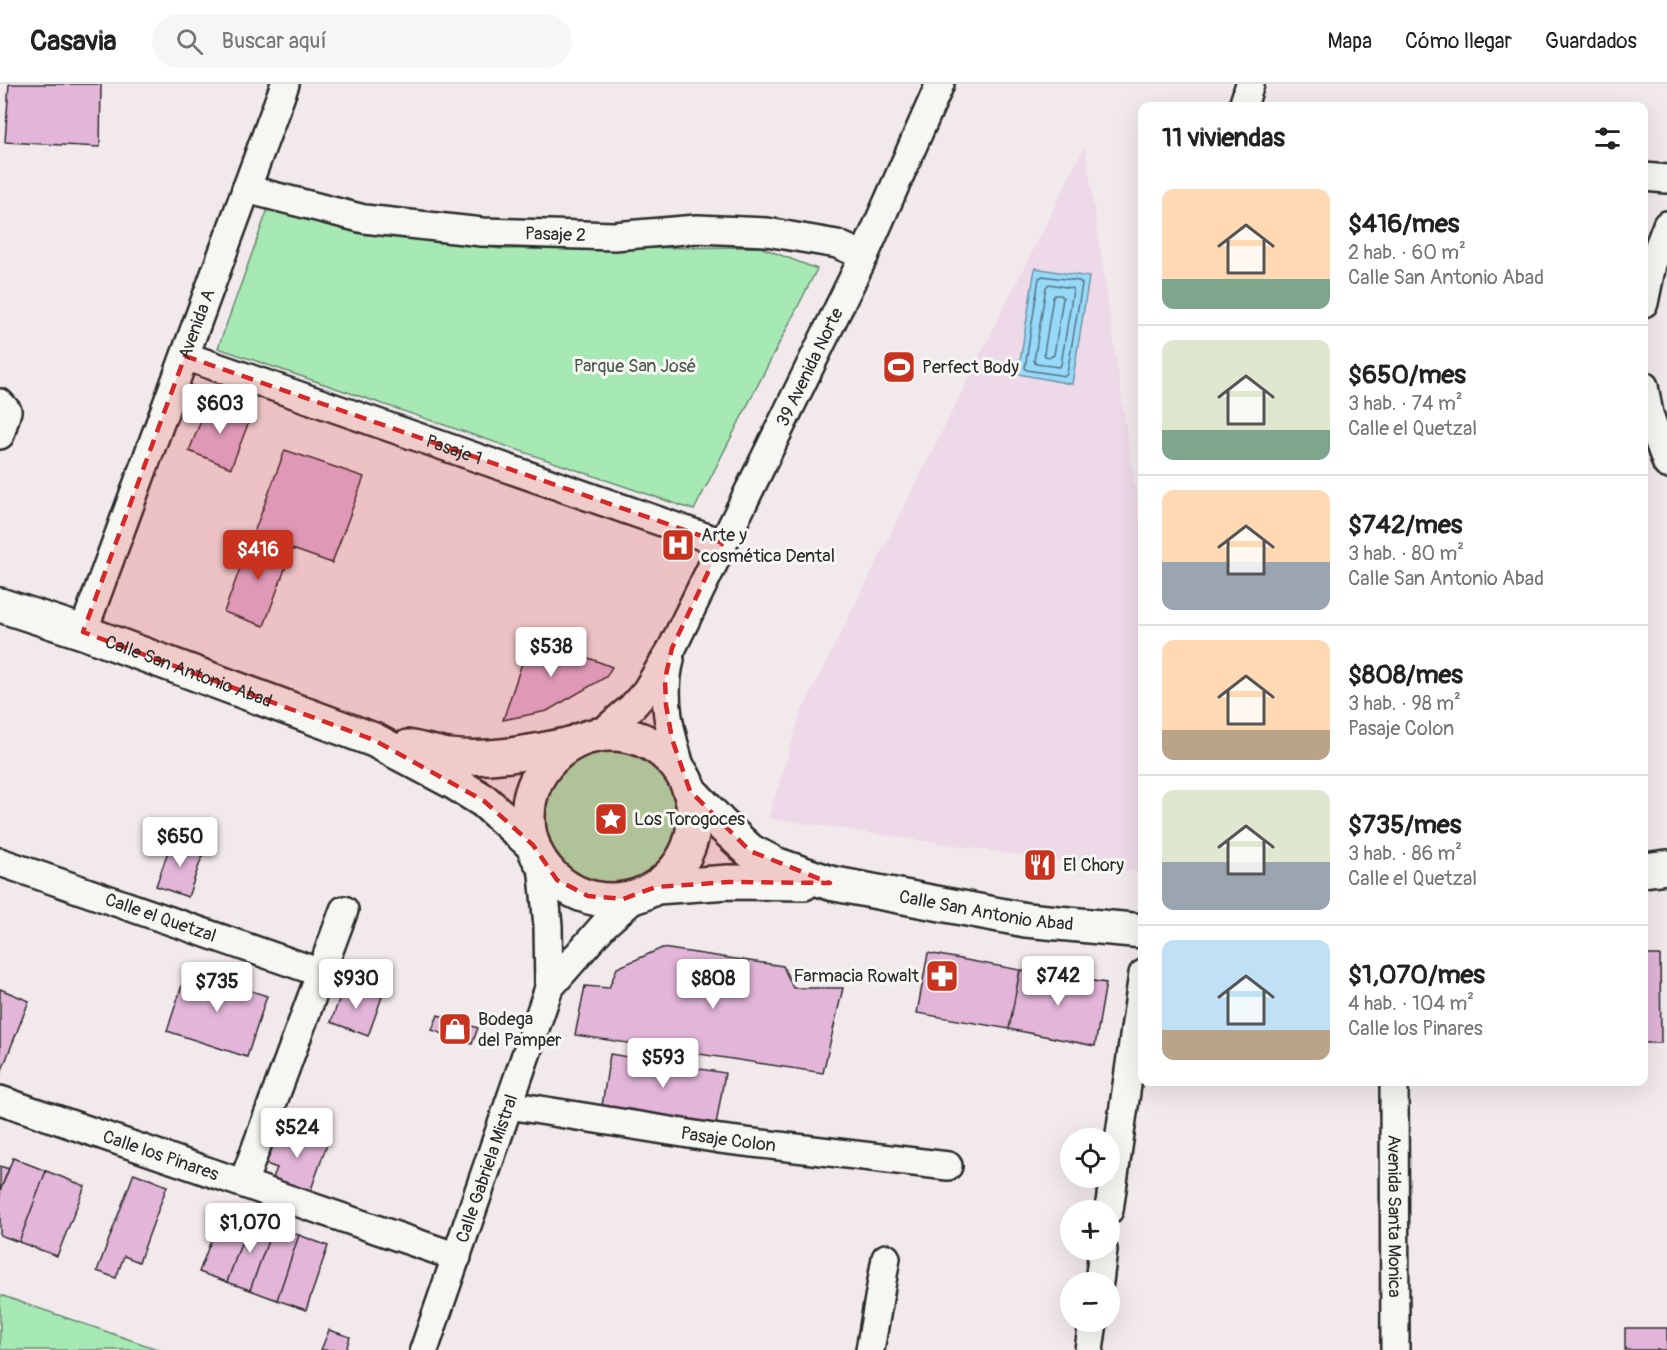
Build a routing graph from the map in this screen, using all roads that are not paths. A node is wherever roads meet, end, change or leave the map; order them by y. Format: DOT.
graph roads {
  1 [pos="285,84"];
  2 [pos="940,84"];
  3 [pos="1250,84"];
  4 [pos="1245,102"];
  5 [pos="1648,177"];
  6 [pos="1667,179"];
  7 [pos="246,189"];
  8 [pos="1667,225"];
  9 [pos="864,256"];
  10 [pos="1648,284"];
  11 [pos="185,357"];
  12 [pos="0,403"];
  13 [pos="1648,408"];
  14 [pos="0,435"];
  15 [pos="1657,454"];
  16 [pos="723,543"];
  17 [pos="0,605"];
  18 [pos="83,632"];
  19 [pos="672,648"];
  20 [pos="374,740"];
  21 [pos="586,740"];
  22 [pos="686,782"];
  23 [pos="538,855"];
  24 [pos="0,861"];
  25 [pos="1667,867"];
  26 [pos="1648,869"];
  27 [pos="830,883"];
  28 [pos="646,892"];
  29 [pos="344,910"];
  30 [pos="1138,931"];
  31 [pos="321,973"];
  32 [pos="549,988"];
  33 [pos="1138,1009"];
  34 [pos="1394,1086"];
  35 [pos="0,1100"];
  36 [pos="509,1105"];
  37 [pos="948,1166"];
  38 [pos="243,1184"];
  39 [pos="1110,1200"];
  40 [pos="458,1257"];
  41 [pos="886,1258"];
  42 [pos="1092,1332"];
  43 [pos="428,1349"];
  44 [pos="870,1350"];
  45 [pos="1089,1350"];
  46 [pos="1395,1350"];
  1 -- 7 [label="street, Avenida A"];
  2 -- 9 [label="street, 39 Avenida Norte"];
  3 -- 4 [label="street"];
  5 -- 6 [label="street"];
  7 -- 9 [label="street, Pasaje 2"];
  7 -- 11 [label="street, Avenida A"];
  8 -- 10 [label="street"];
  9 -- 16 [label="street, 39 Avenida Norte"];
  11 -- 16 [label="street, Pasaje 1"];
  11 -- 18 [label="street, Avenida A"];
  12 -- 14 [label="street"];
  13 -- 15 [label="street"];
  16 -- 19 [label="street, 39 Avenida Norte"];
  17 -- 18 [label="main road, Calle San Antonio Abad"];
  18 -- 20 [label="main road, Calle San Antonio Abad"];
  19 -- 21 [label="street, 39 Avenida Norte"];
  19 -- 22 [label="street, 39 Avenida Norte"];
  20 -- 21 [label="main road, Calle San Antonio Abad"];
  20 -- 23 [label="main road, Calle San Antonio Abad"];
  21 -- 22 [label="main road"];
  21 -- 23 [label="main road"];
  22 -- 27 [label="main road, Calle San Antonio Abad"];
  22 -- 28 [label="main road"];
  23 -- 28 [label="main road"];
  23 -- 32 [label="street, Calle Gabriela Mistral"];
  24 -- 31 [label="street, Calle el Quetzal"];
  25 -- 26 [label="main road"];
  27 -- 28 [label="main road, Calle San Antonio Abad"];
  27 -- 30 [label="main road, Calle San Antonio Abad"];
  28 -- 32 [label="street, Calle Gabriela Mistral"];
  29 -- 31 [label="street"];
  31 -- 38 [label="street"];
  32 -- 36 [label="street, Calle Gabriela Mistral"];
  33 -- 39 [label="street"];
  34 -- 46 [label="street, Avenida Santa Monica"];
  35 -- 38 [label="street, Calle los Pinares"];
  36 -- 37 [label="street, Pasaje Colon"];
  36 -- 40 [label="street, Calle Gabriela Mistral"];
  38 -- 40 [label="street, Calle los Pinares"];
  40 -- 43 [label="street, Calle Gabriela Mistral"];
  41 -- 44 [label="street"];
  42 -- 45 [label="street"];
}
